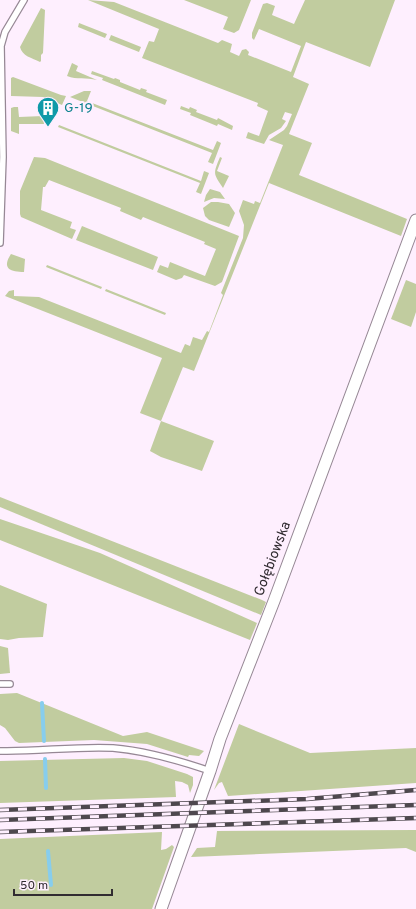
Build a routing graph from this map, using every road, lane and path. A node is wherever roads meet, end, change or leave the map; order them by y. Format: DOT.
graph roads {
  1 [pos="24,0"];
  2 [pos="416,220"];
  3 [pos="0,243"];
  4 [pos="0,684"];
  5 [pos="10,684"];
  6 [pos="0,751"];
  7 [pos="210,771"];
  8 [pos="161,909"];
  1 -- 3 [label="lane"];
  2 -- 7 [label="street, Gołębiowska"];
  4 -- 5 [label="lane"];
  6 -- 7 [label="lane"];
  7 -- 8 [label="street, Gołębiowska"];
}
